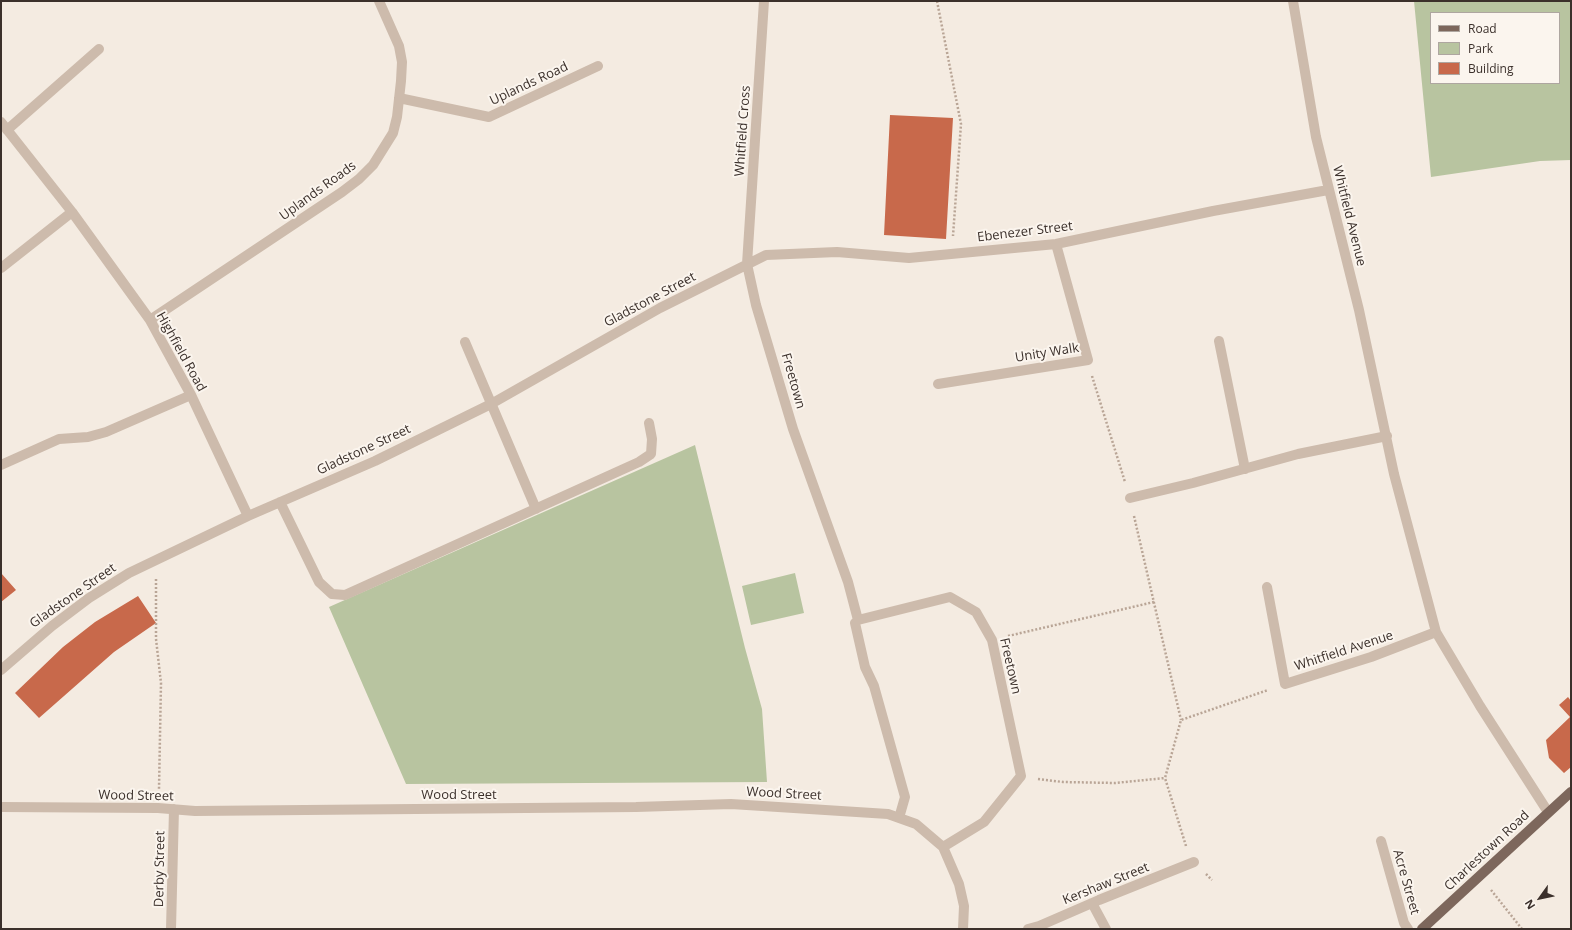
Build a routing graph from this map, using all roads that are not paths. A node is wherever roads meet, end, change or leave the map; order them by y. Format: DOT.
graph roads {
  1 [pos="379,1"];
  2 [pos="764,1"];
  3 [pos="1293,1"];
  4 [pos="99,49"];
  5 [pos="598,66"];
  6 [pos="399,98"];
  7 [pos="4,126"];
  8 [pos="1328,190"];
  9 [pos="72,212"];
  10 [pos="1056,244"];
  11 [pos="747,264"];
  12 [pos="1,268"];
  13 [pos="150,320"];
  14 [pos="1219,341"];
  15 [pos="464,342"];
  16 [pos="938,384"];
  17 [pos="191,395"];
  18 [pos="491,404"];
  19 [pos="649,423"];
  20 [pos="1386,436"];
  21 [pos="1,465"];
  22 [pos="1245,469"];
  23 [pos="1130,498"];
  24 [pos="280,502"];
  25 [pos="536,509"];
  26 [pos="248,516"];
  27 [pos="1267,587"];
  28 [pos="858,620"];
  29 [pos="1436,632"];
  30 [pos="1,670"];
  31 [pos="1571,792"];
  32 [pos="1,807"];
  33 [pos="174,809"];
  34 [pos="1548,812"];
  35 [pos="899,818"];
  36 [pos="1381,841"];
  37 [pos="943,847"];
  38 [pos="1194,862"];
  39 [pos="1092,903"];
  40 [pos="171,929"];
  41 [pos="964,929"];
  42 [pos="1028,929"];
  43 [pos="1106,929"];
  44 [pos="1408,929"];
  45 [pos="1422,929"];
  1 -- 6 [label="street, Uplands Roads"];
  2 -- 11 [label="street, Whitfield Cross"];
  3 -- 8 [label="street, Whitfield Avenue"];
  4 -- 7 [label="street"];
  5 -- 6 [label="street, Uplands Road"];
  6 -- 13 [label="street, Uplands Roads"];
  7 -- 9 [label="street, Highfield Road"];
  8 -- 10 [label="street, Ebenezer Street"];
  8 -- 20 [label="street, Whitfield Avenue"];
  9 -- 12 [label="street"];
  9 -- 13 [label="street, Highfield Road"];
  10 -- 11 [label="street, Ebenezer Street"];
  10 -- 16 [label="street, Unity Walk"];
  11 -- 18 [label="street, Gladstone Street"];
  11 -- 28 [label="street, Freetown"];
  13 -- 17 [label="street, Highfield Road"];
  14 -- 22 [label="street"];
  15 -- 18 [label="street"];
  17 -- 21 [label="street"];
  17 -- 26 [label="street, Highfield Road"];
  18 -- 24 [label="street, Gladstone Street"];
  18 -- 25 [label="street"];
  19 -- 25 [label="street"];
  20 -- 22 [label="street"];
  20 -- 29 [label="street, Whitfield Avenue"];
  22 -- 23 [label="street"];
  24 -- 25 [label="street"];
  24 -- 26 [label="street, Gladstone Street"];
  26 -- 30 [label="street, Gladstone Street"];
  27 -- 29 [label="street, Whitfield Avenue"];
  28 -- 35 [label="street"];
  28 -- 37 [label="street, Freetown"];
  29 -- 34 [label="street, Whitfield Avenue"];
  31 -- 34 [label="main road, Charlestown Road"];
  32 -- 33 [label="street, Wood Street"];
  33 -- 35 [label="street, Wood Street"];
  33 -- 40 [label="street, Derby Street"];
  34 -- 45 [label="main road, Charlestown Road"];
  35 -- 37 [label="street, Wood Street"];
  36 -- 44 [label="street, Acre Street"];
  37 -- 41 [label="street"];
  38 -- 39 [label="street, Kershaw Street"];
  39 -- 42 [label="street, Kershaw Street"];
  39 -- 43 [label="street"];
}
